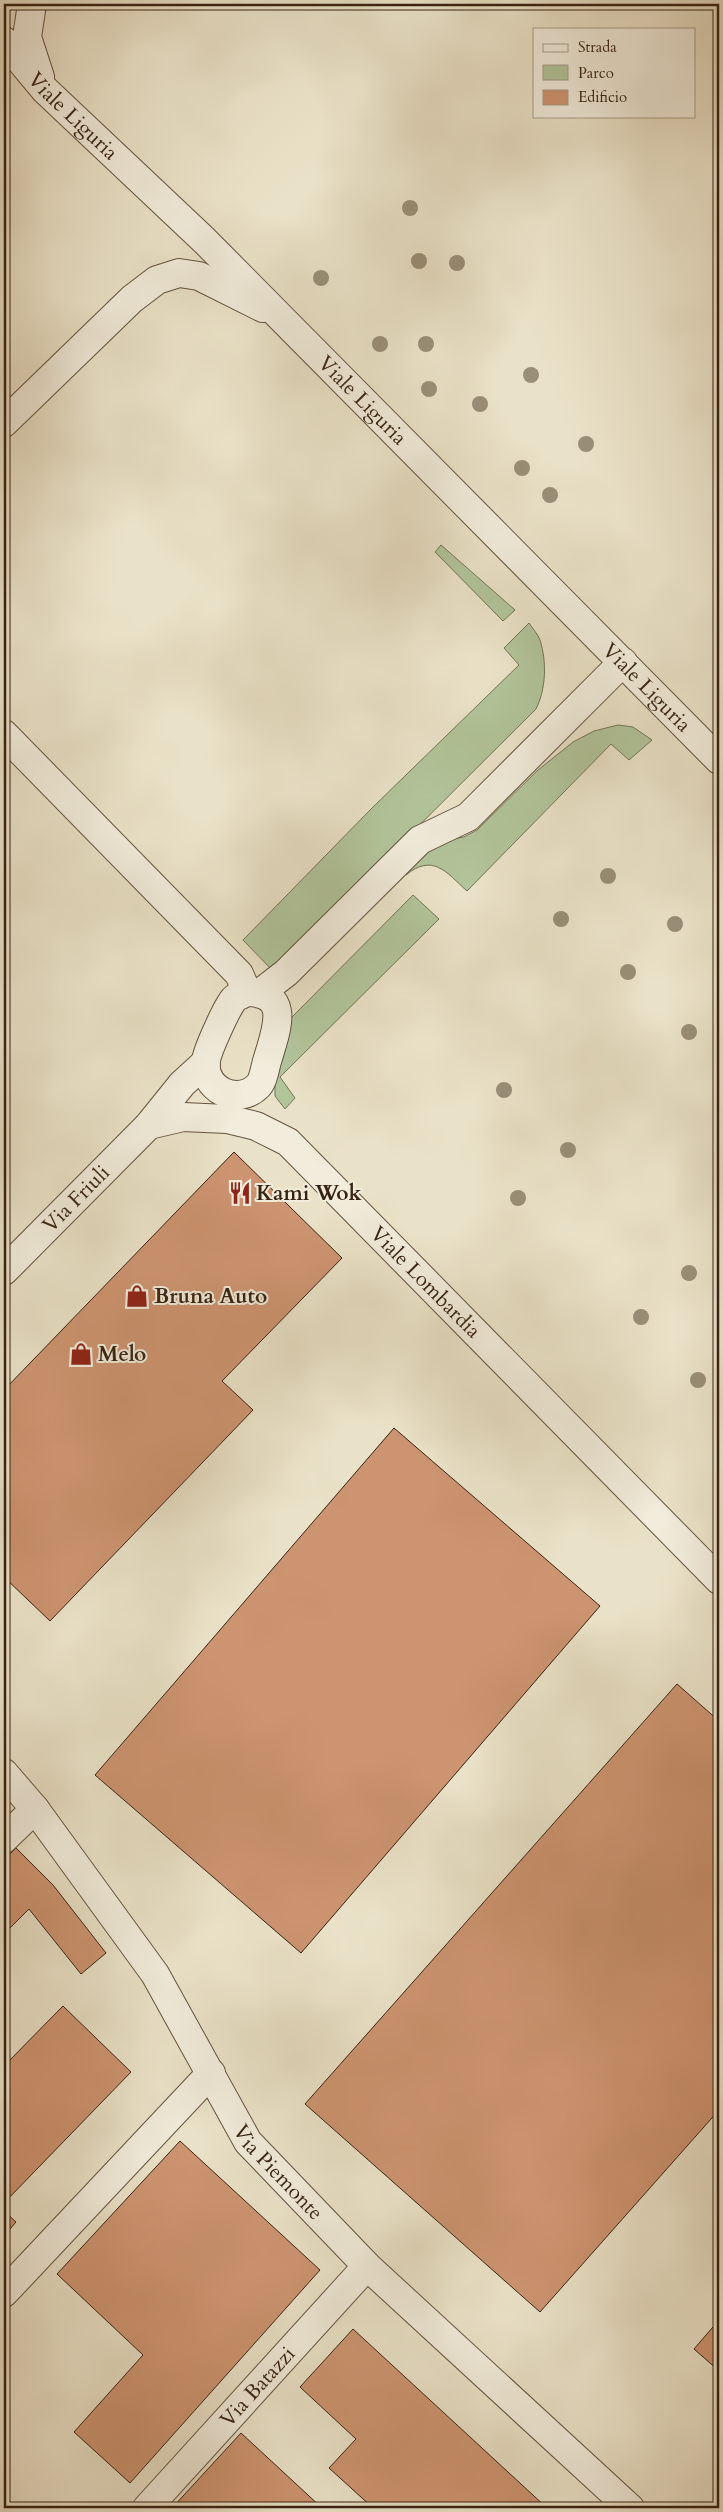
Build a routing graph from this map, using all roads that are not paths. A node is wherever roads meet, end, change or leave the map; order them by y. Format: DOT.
graph roads {
  1 [pos="32,4"];
  2 [pos="4,41"];
  3 [pos="44,90"];
  4 [pos="280,316"];
  5 [pos="4,423"];
  6 [pos="623,662"];
  7 [pos="4,734"];
  8 [pos="719,760"];
  9 [pos="254,992"];
  10 [pos="206,1062"];
  11 [pos="224,1092"];
  12 [pos="148,1125"];
  13 [pos="256,1126"];
  14 [pos="4,1271"];
  15 [pos="719,1580"];
  16 [pos="4,1773"];
  17 [pos="35,1809"];
  18 [pos="4,1839"];
  19 [pos="211,2073"];
  20 [pos="367,2266"];
  21 [pos="4,2293"];
  22 [pos="147,2508"];
  23 [pos="630,2508"];
  1 -- 3 [label="street"];
  2 -- 3 [label="street, Viale Liguria"];
  3 -- 4 [label="street, Viale Liguria"];
  4 -- 5 [label="street"];
  4 -- 6 [label="street, Viale Liguria"];
  6 -- 8 [label="street, Viale Liguria"];
  6 -- 9 [label="street"];
  7 -- 9 [label="street"];
  9 -- 10 [label="street"];
  9 -- 11 [label="street"];
  10 -- 11 [label="street"];
  10 -- 12 [label="street"];
  11 -- 12 [label="street"];
  11 -- 13 [label="street"];
  12 -- 13 [label="street, Viale Lombardia"];
  12 -- 14 [label="street, Via Friuli"];
  13 -- 15 [label="street, Viale Lombardia"];
  16 -- 17 [label="street, Via Piemonte"];
  17 -- 18 [label="street"];
  17 -- 19 [label="street, Via Piemonte"];
  19 -- 20 [label="street, Via Piemonte"];
  19 -- 21 [label="street"];
  20 -- 22 [label="street, Via Batazzi"];
  20 -- 23 [label="street, Via Piemonte"];
}
